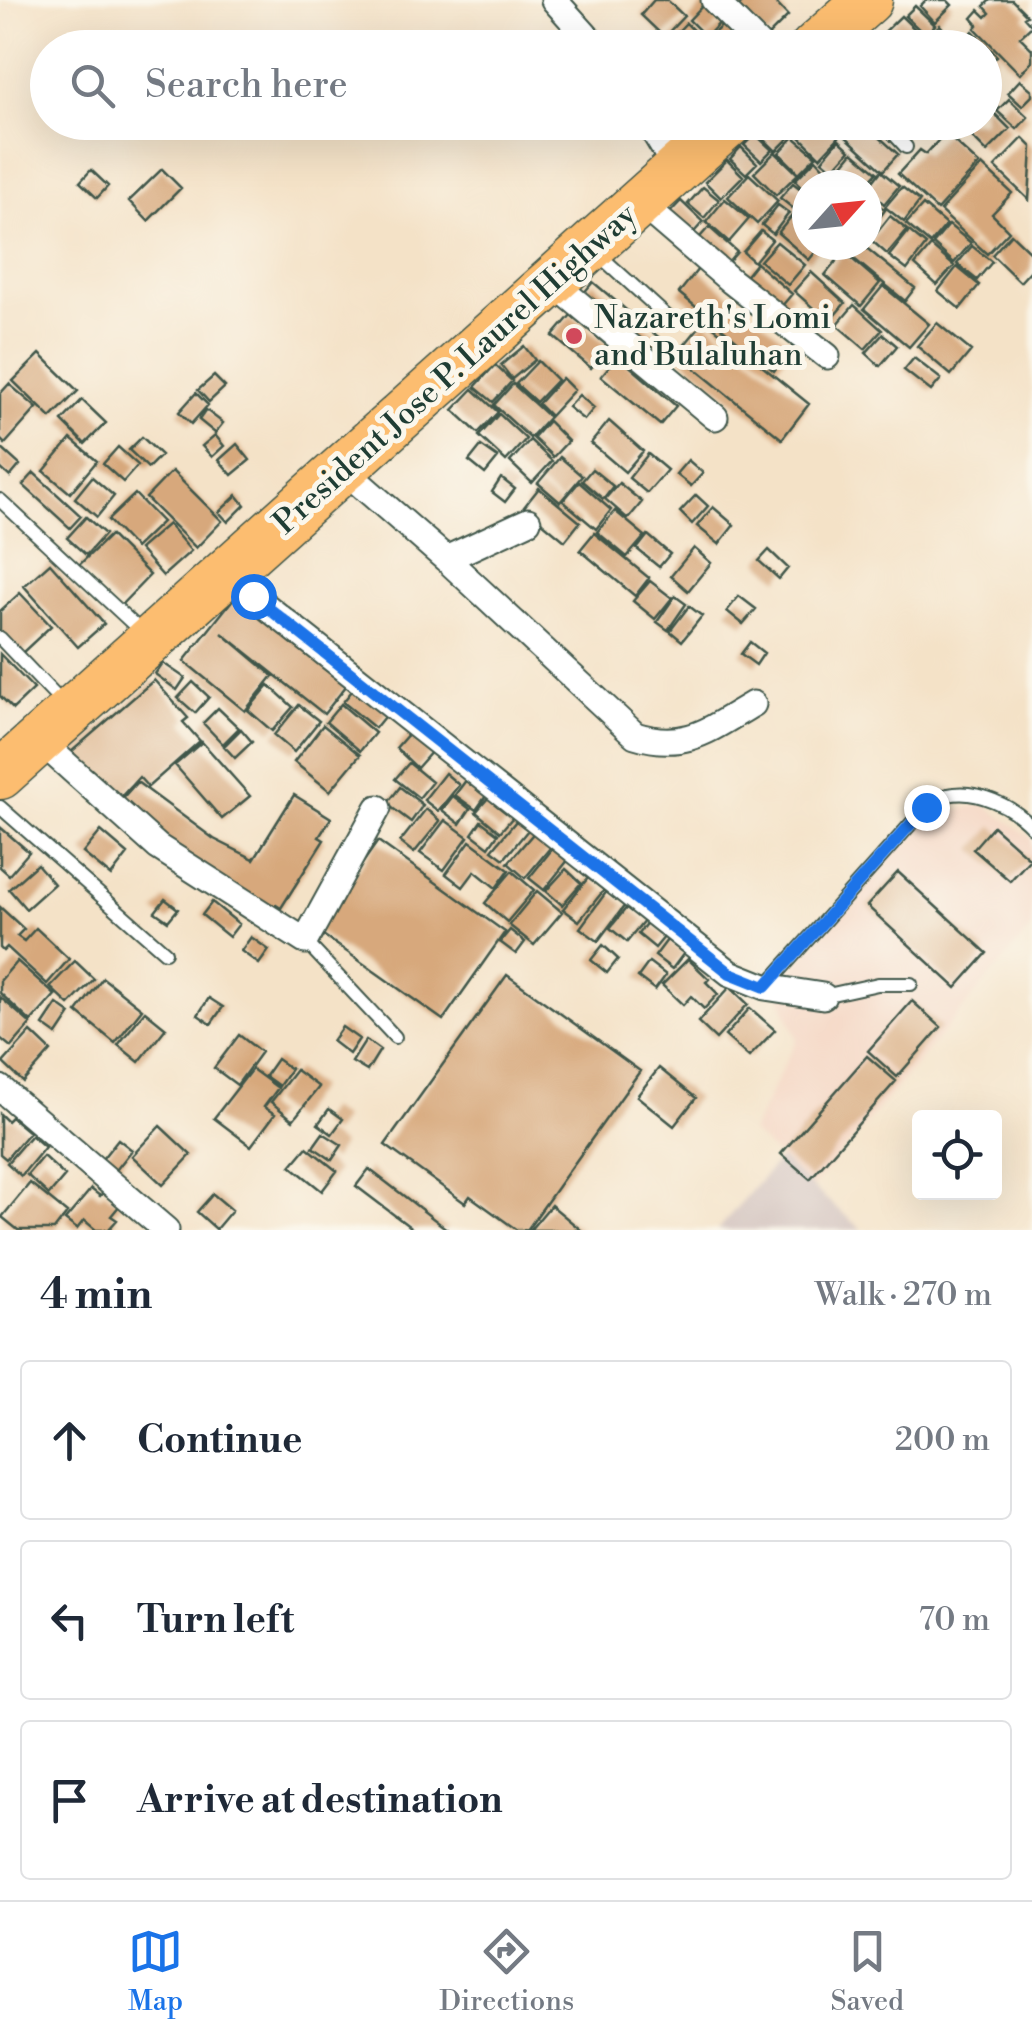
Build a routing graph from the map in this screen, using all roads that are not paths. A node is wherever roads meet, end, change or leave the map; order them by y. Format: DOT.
graph roads {
  1 [pos="554,0"];
  2 [pos="714,0"];
  3 [pos="868,0"];
  4 [pos="580,30"];
  5 [pos="744,30"];
  6 [pos="834,30"];
  7 [pos="659,140"];
  8 [pos="710,140"];
  9 [pos="900,140"];
  10 [pos="906,147"];
  11 [pos="677,170"];
  12 [pos="640,204"];
  13 [pos="590,248"];
  14 [pos="552,282"];
  15 [pos="674,323"];
  16 [pos="827,356"];
  17 [pos="716,417"];
  18 [pos="344,470"];
  19 [pos="0,500"];
  20 [pos="528,521"];
  21 [pos="446,559"];
  22 [pos="231,571"];
  23 [pos="0,638"];
  24 [pos="152,641"];
  25 [pos="753,704"];
  26 [pos="55,726"];
  27 [pos="0,774"];
  28 [pos="0,806"];
  29 [pos="378,808"];
  30 [pos="1032,826"];
  31 [pos="305,941"];
  32 [pos="165,952"];
  33 [pos="911,984"];
  34 [pos="765,987"];
  35 [pos="822,996"];
  36 [pos="395,1037"];
  37 [pos="0,1088"];
  38 [pos="166,1230"];
  1 -- 4 [label="street"];
  2 -- 5 [label="street"];
  3 -- 6 [label="highway"];
  7 -- 11 [label="street"];
  8 -- 11 [label="highway, President Jose P. Laurel Highway"];
  9 -- 10 [label="lane"];
  11 -- 12 [label="highway, President Jose P. Laurel Highway"];
  12 -- 13 [label="highway, President Jose P. Laurel Highway"];
  12 -- 16 [label="street"];
  13 -- 14 [label="highway, President Jose P. Laurel Highway"];
  13 -- 15 [label="lane"];
  14 -- 17 [label="street"];
  14 -- 18 [label="highway, President Jose P. Laurel Highway"];
  18 -- 21 [label="street"];
  18 -- 22 [label="highway, President Jose P. Laurel Highway"];
  19 -- 24 [label="lane"];
  20 -- 21 [label="street"];
  21 -- 25 [label="street"];
  22 -- 24 [label="highway, President Jose P. Laurel Highway"];
  22 -- 34 [label="street"];
  23 -- 26 [label="lane"];
  24 -- 26 [label="highway, President Jose P. Laurel Highway"];
  26 -- 27 [label="highway, President Jose P. Laurel Highway"];
  26 -- 31 [label="street"];
  28 -- 32 [label="lane"];
  29 -- 31 [label="street"];
  30 -- 34 [label="lane"];
  31 -- 36 [label="lane"];
  33 -- 35 [label="lane"];
  34 -- 35 [label="street"];
  37 -- 38 [label="street"];
}
